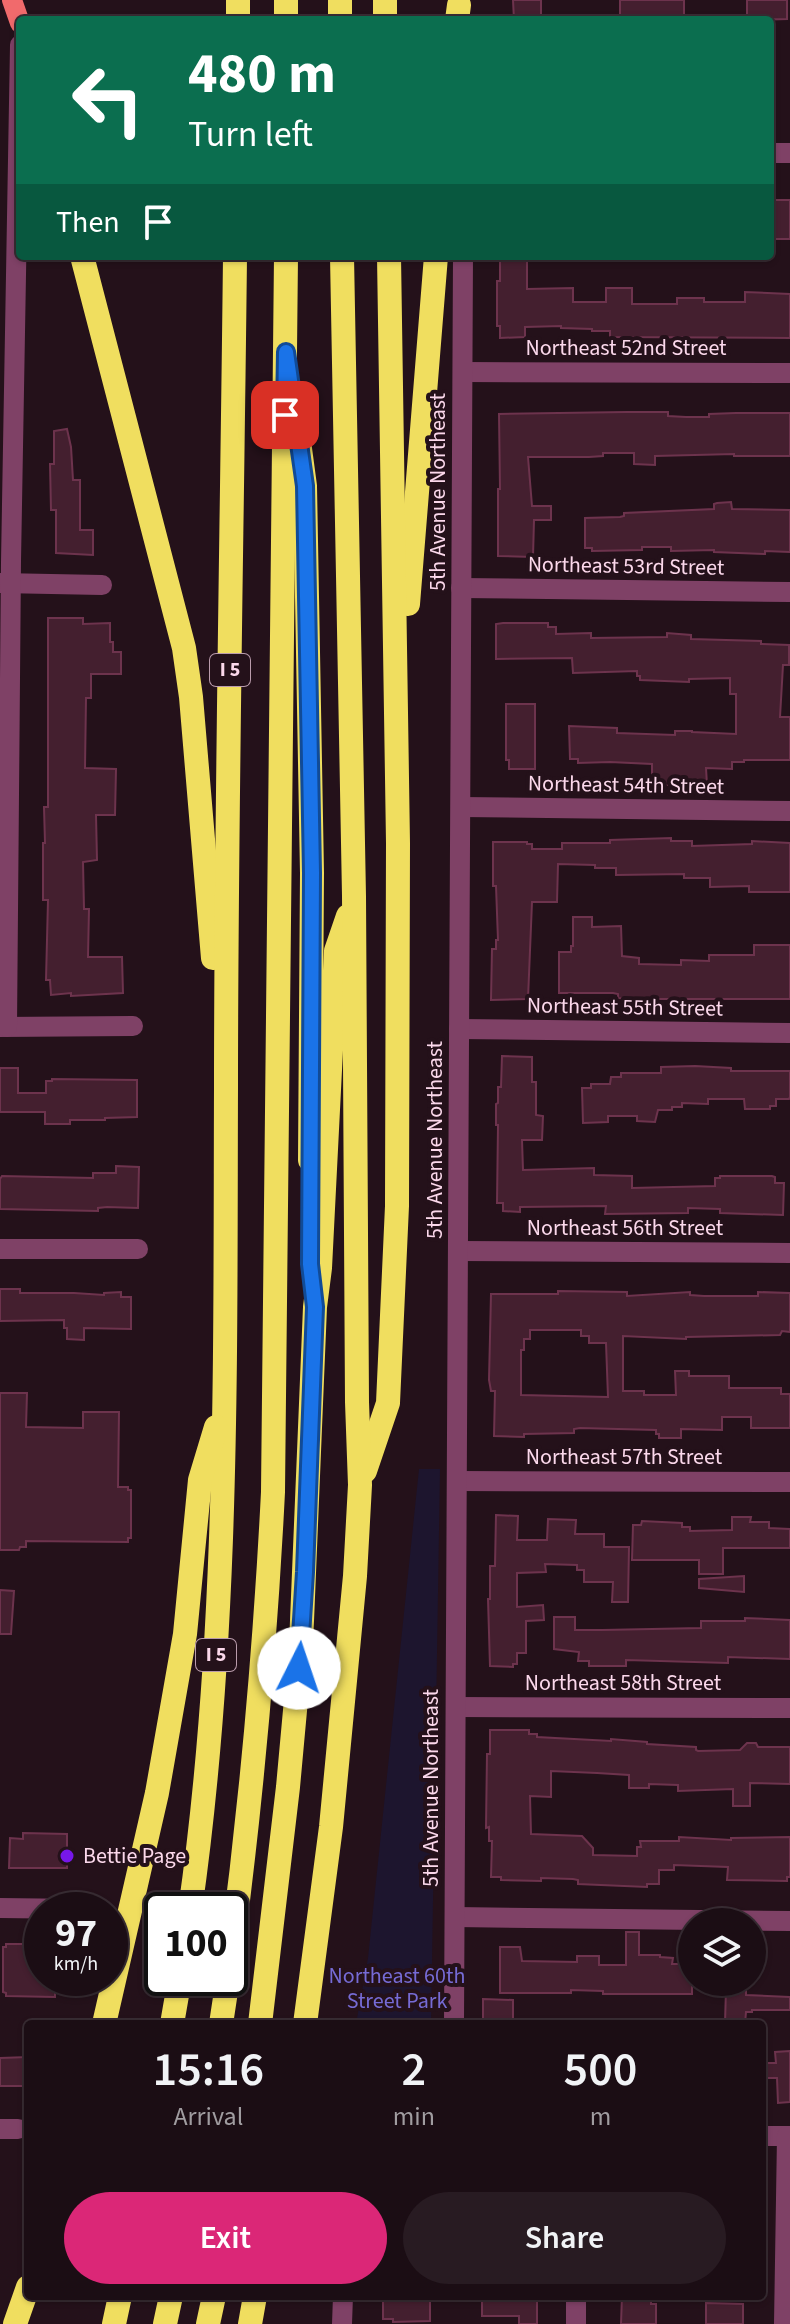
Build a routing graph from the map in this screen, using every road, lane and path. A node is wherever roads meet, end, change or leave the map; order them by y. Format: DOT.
graph roads {
  1 [pos="16,198"];
  2 [pos="83,260"];
  3 [pos="235,260"];
  4 [pos="286,260"];
  5 [pos="342,260"];
  6 [pos="389,260"];
  7 [pos="436,260"];
  8 [pos="463,260"];
  9 [pos="286,352"];
  10 [pos="463,372"];
  11 [pos="790,373"];
  12 [pos="6,582"];
  13 [pos="102,585"];
  14 [pos="461,588"];
  15 [pos="790,592"];
  16 [pos="461,807"];
  17 [pos="790,811"];
  18 [pos="398,843"];
  19 [pos="354,896"];
  20 [pos="133,1026"];
  21 [pos="4,1027"];
  22 [pos="459,1029"];
  23 [pos="790,1033"];
  24 [pos="225,1084"];
  25 [pos="0,1249"];
  26 [pos="138,1249"];
  27 [pos="459,1251"];
  28 [pos="790,1253"];
  29 [pos="315,1307"];
  30 [pos="225,1398"];
  31 [pos="458,1481"];
  32 [pos="790,1482"];
  33 [pos="360,1485"];
  34 [pos="456,1707"];
  35 [pos="790,1708"];
  36 [pos="192,1892"];
  37 [pos="239,1892"];
  38 [pos="0,1908"];
  39 [pos="24,1908"];
  40 [pos="455,1917"];
  41 [pos="790,1921"];
  42 [pos="177,1996"];
  43 [pos="225,1996"];
  44 [pos="105,2020"];
  45 [pos="173,2020"];
  46 [pos="222,2020"];
  47 [pos="260,2020"];
  48 [pos="306,2020"];
  49 [pos="454,2020"];
  50 [pos="766,2136"];
  51 [pos="788,2136"];
  52 [pos="24,2298"];
  53 [pos="119,2300"];
  54 [pos="170,2300"];
  55 [pos="213,2300"];
  56 [pos="254,2300"];
  57 [pos="343,2300"];
  58 [pos="576,2300"];
  59 [pos="15,2324"];
  60 [pos="114,2324"];
  61 [pos="165,2324"];
  62 [pos="208,2324"];
  63 [pos="250,2324"];
  64 [pos="342,2324"];
  65 [pos="576,2324"];
  66 [pos="784,2324"];
  1 -- 12 [label="street"];
  2 -- 24 [label="highway"];
  3 -- 24 [label="highway, I 5"];
  4 -- 9 [label="highway"];
  5 -- 19 [label="highway"];
  6 -- 18 [label="highway"];
  7 -- 18 [label="highway"];
  8 -- 10 [label="street, 5th Avenue Northeast"];
  9 -- 29 [label="highway"];
  9 -- 37 [label="highway"];
  10 -- 11 [label="street, Northeast 52nd Street"];
  10 -- 14 [label="street, 5th Avenue Northeast"];
  12 -- 13 [label="street"];
  12 -- 21 [label="street"];
  14 -- 15 [label="street, Northeast 53rd Street"];
  14 -- 16 [label="street, 5th Avenue Northeast"];
  16 -- 17 [label="street, Northeast 54th Street"];
  16 -- 22 [label="street, 5th Avenue Northeast"];
  18 -- 33 [label="highway"];
  19 -- 29 [label="highway"];
  19 -- 33 [label="highway"];
  20 -- 21 [label="street"];
  22 -- 23 [label="street, Northeast 55th Street"];
  22 -- 27 [label="street, 5th Avenue Northeast"];
  24 -- 30 [label="highway, I 5"];
  25 -- 26 [label="street"];
  27 -- 28 [label="street, Northeast 56th Street"];
  27 -- 31 [label="street, 5th Avenue Northeast"];
  29 -- 47 [label="highway"];
  30 -- 36 [label="highway, I 5"];
  30 -- 44 [label="highway"];
  31 -- 32 [label="street, Northeast 57th Street"];
  31 -- 34 [label="street, 5th Avenue Northeast"];
  33 -- 48 [label="highway"];
  34 -- 35 [label="street, Northeast 58th Street"];
  34 -- 40 [label="street, 5th Avenue Northeast"];
  38 -- 39 [label="street"];
  40 -- 41 [label="street"];
  40 -- 49 [label="street, 5th Avenue Northeast"];
  42 -- 45 [label="highway"];
  43 -- 46 [label="highway"];
  50 -- 51 [label="street"];
  51 -- 66 [label="street"];
  52 -- 59 [label="highway"];
  53 -- 60 [label="highway"];
  54 -- 61 [label="highway"];
  55 -- 62 [label="highway"];
  56 -- 63 [label="highway"];
  57 -- 64 [label="street"];
  58 -- 65 [label="street"];
}
